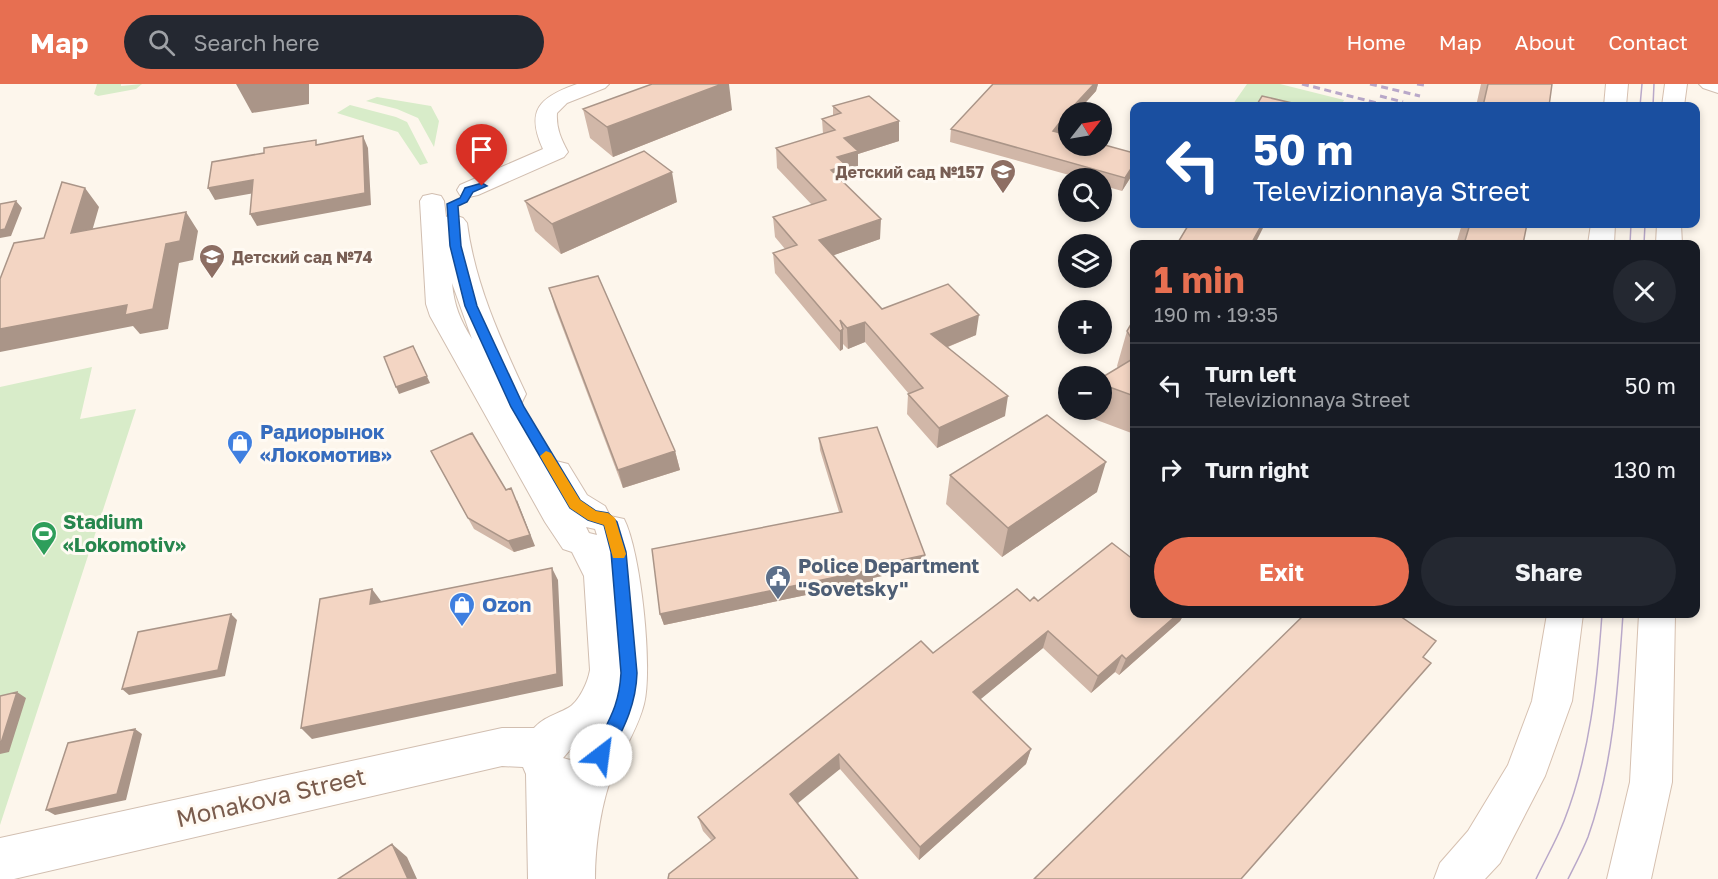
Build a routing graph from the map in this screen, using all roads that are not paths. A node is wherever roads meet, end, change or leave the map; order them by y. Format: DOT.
graph roads {
  1 [pos="598,84"];
  2 [pos="1617,84"];
  3 [pos="1676,84"];
  4 [pos="1710,84"];
  5 [pos="1718,87"];
  6 [pos="1615,102"];
  7 [pos="1674,102"];
  8 [pos="1564,618"];
  9 [pos="1657,618"];
  10 [pos="593,748"];
  11 [pos="546,760"];
  12 [pos="0,860"];
  13 [pos="550,879"];
  14 [pos="573,879"];
  15 [pos="1456,879"];
  16 [pos="1629,879"];
  1 -- 10 [label="street"];
  2 -- 6 [label="street"];
  3 -- 7 [label="street"];
  4 -- 5 [label="street"];
  8 -- 15 [label="street"];
  9 -- 16 [label="street"];
  10 -- 11 [label="street"];
  10 -- 14 [label="street"];
  11 -- 12 [label="street, Monakova Street"];
  11 -- 13 [label="street"];
}
